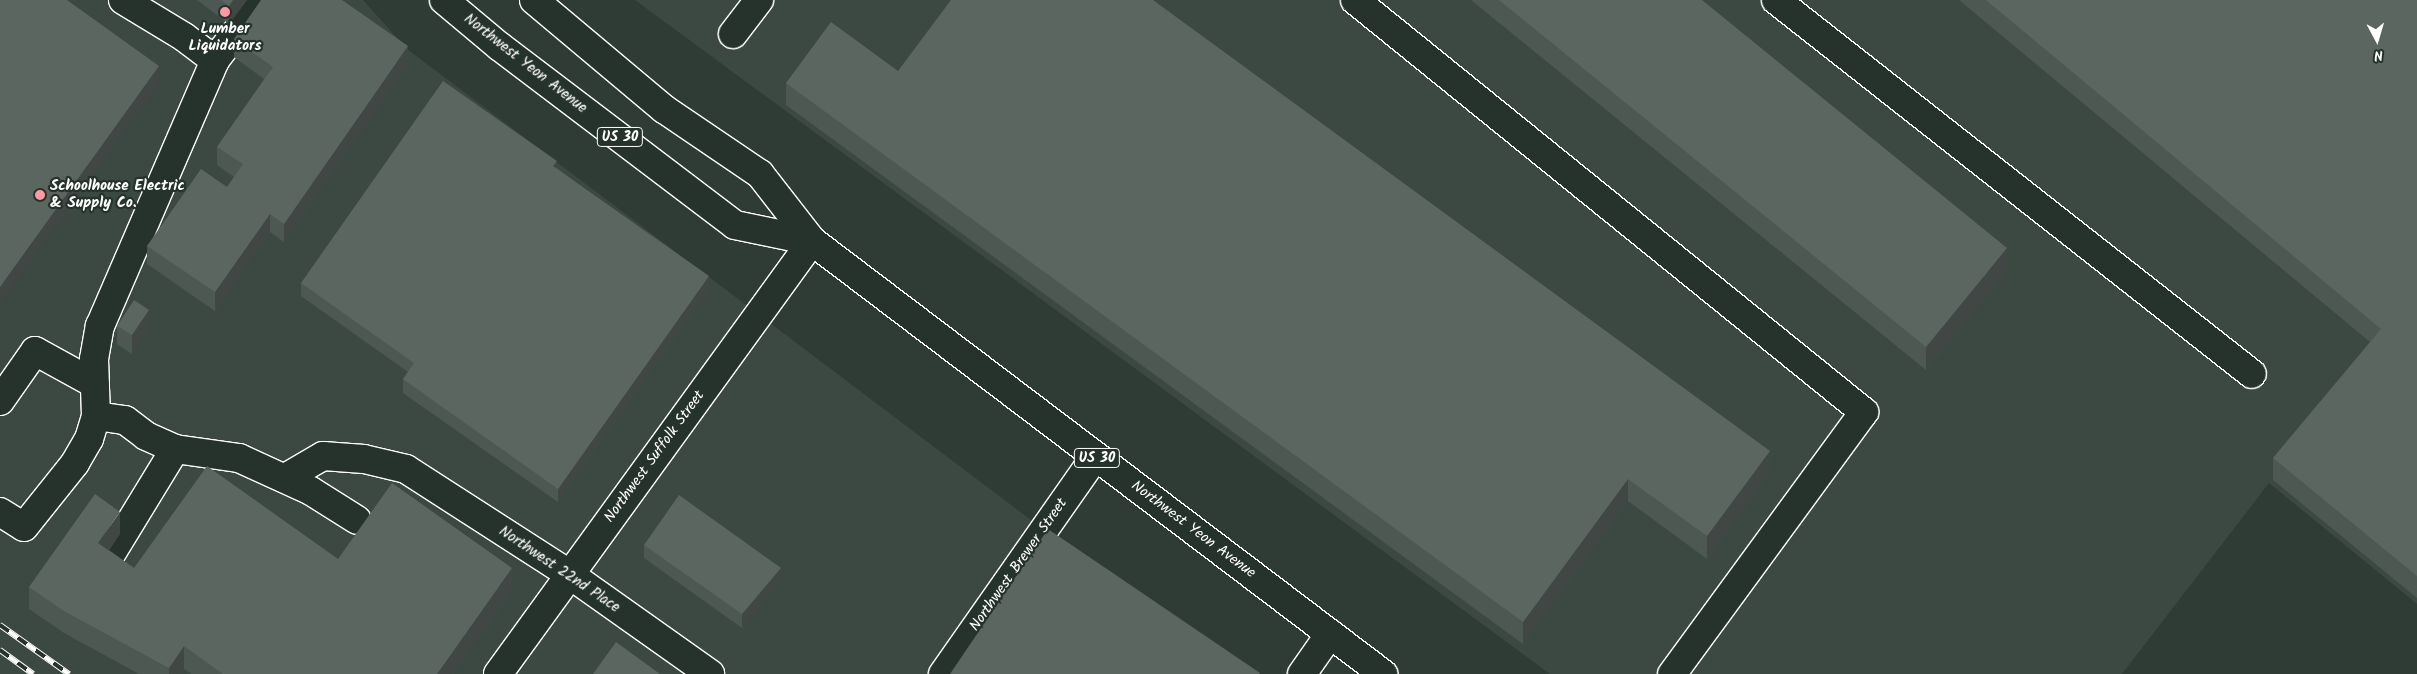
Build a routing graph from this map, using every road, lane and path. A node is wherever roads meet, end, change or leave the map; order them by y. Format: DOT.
graph roads {
  1 [pos="123,0"];
  2 [pos="261,0"];
  3 [pos="444,0"];
  4 [pos="534,0"];
  5 [pos="759,0"];
  6 [pos="1355,0"];
  7 [pos="1776,0"];
  8 [pos="733,34"];
  9 [pos="215,60"];
  10 [pos="812,241"];
  11 [pos="2252,374"];
  12 [pos="95,384"];
  13 [pos="0,401"];
  14 [pos="96,416"];
  15 [pos="175,449"];
  16 [pos="1095,457"];
  17 [pos="285,478"];
  18 [pos="0,512"];
  19 [pos="357,520"];
  20 [pos="111,554"];
  21 [pos="569,574"];
  22 [pos="1330,634"];
  23 [pos="498,674"];
  24 [pos="710,674"];
  25 [pos="944,674"];
  26 [pos="1302,674"];
  27 [pos="1383,674"];
  28 [pos="1672,674"];
  1 -- 9 [label="main road"];
  2 -- 9 [label="main road"];
  3 -- 10 [label="main road, Northwest Yeon Avenue / US 30"];
  4 -- 10 [label="main road, Northwest Yeon Avenue / US 30"];
  5 -- 8 [label="main road"];
  6 -- 28 [label="main road"];
  7 -- 11 [label="main road"];
  9 -- 12 [label="main road"];
  10 -- 16 [label="main road, Northwest Yeon Avenue / US 30"];
  10 -- 21 [label="main road, Northwest Suffolk Street"];
  12 -- 13 [label="main road"];
  12 -- 14 [label="main road"];
  14 -- 15 [label="main road"];
  14 -- 18 [label="main road"];
  15 -- 17 [label="main road"];
  15 -- 20 [label="main road"];
  16 -- 22 [label="main road, Northwest Yeon Avenue / US 30"];
  16 -- 25 [label="main road, Northwest Brewer Street"];
  17 -- 19 [label="main road"];
  17 -- 21 [label="main road, Northwest 22nd Place"];
  21 -- 23 [label="main road, Northwest Suffolk Street"];
  21 -- 24 [label="main road, Northwest 22nd Place"];
  22 -- 26 [label="main road"];
  22 -- 27 [label="main road, Northwest Yeon Avenue / US 30"];
}
